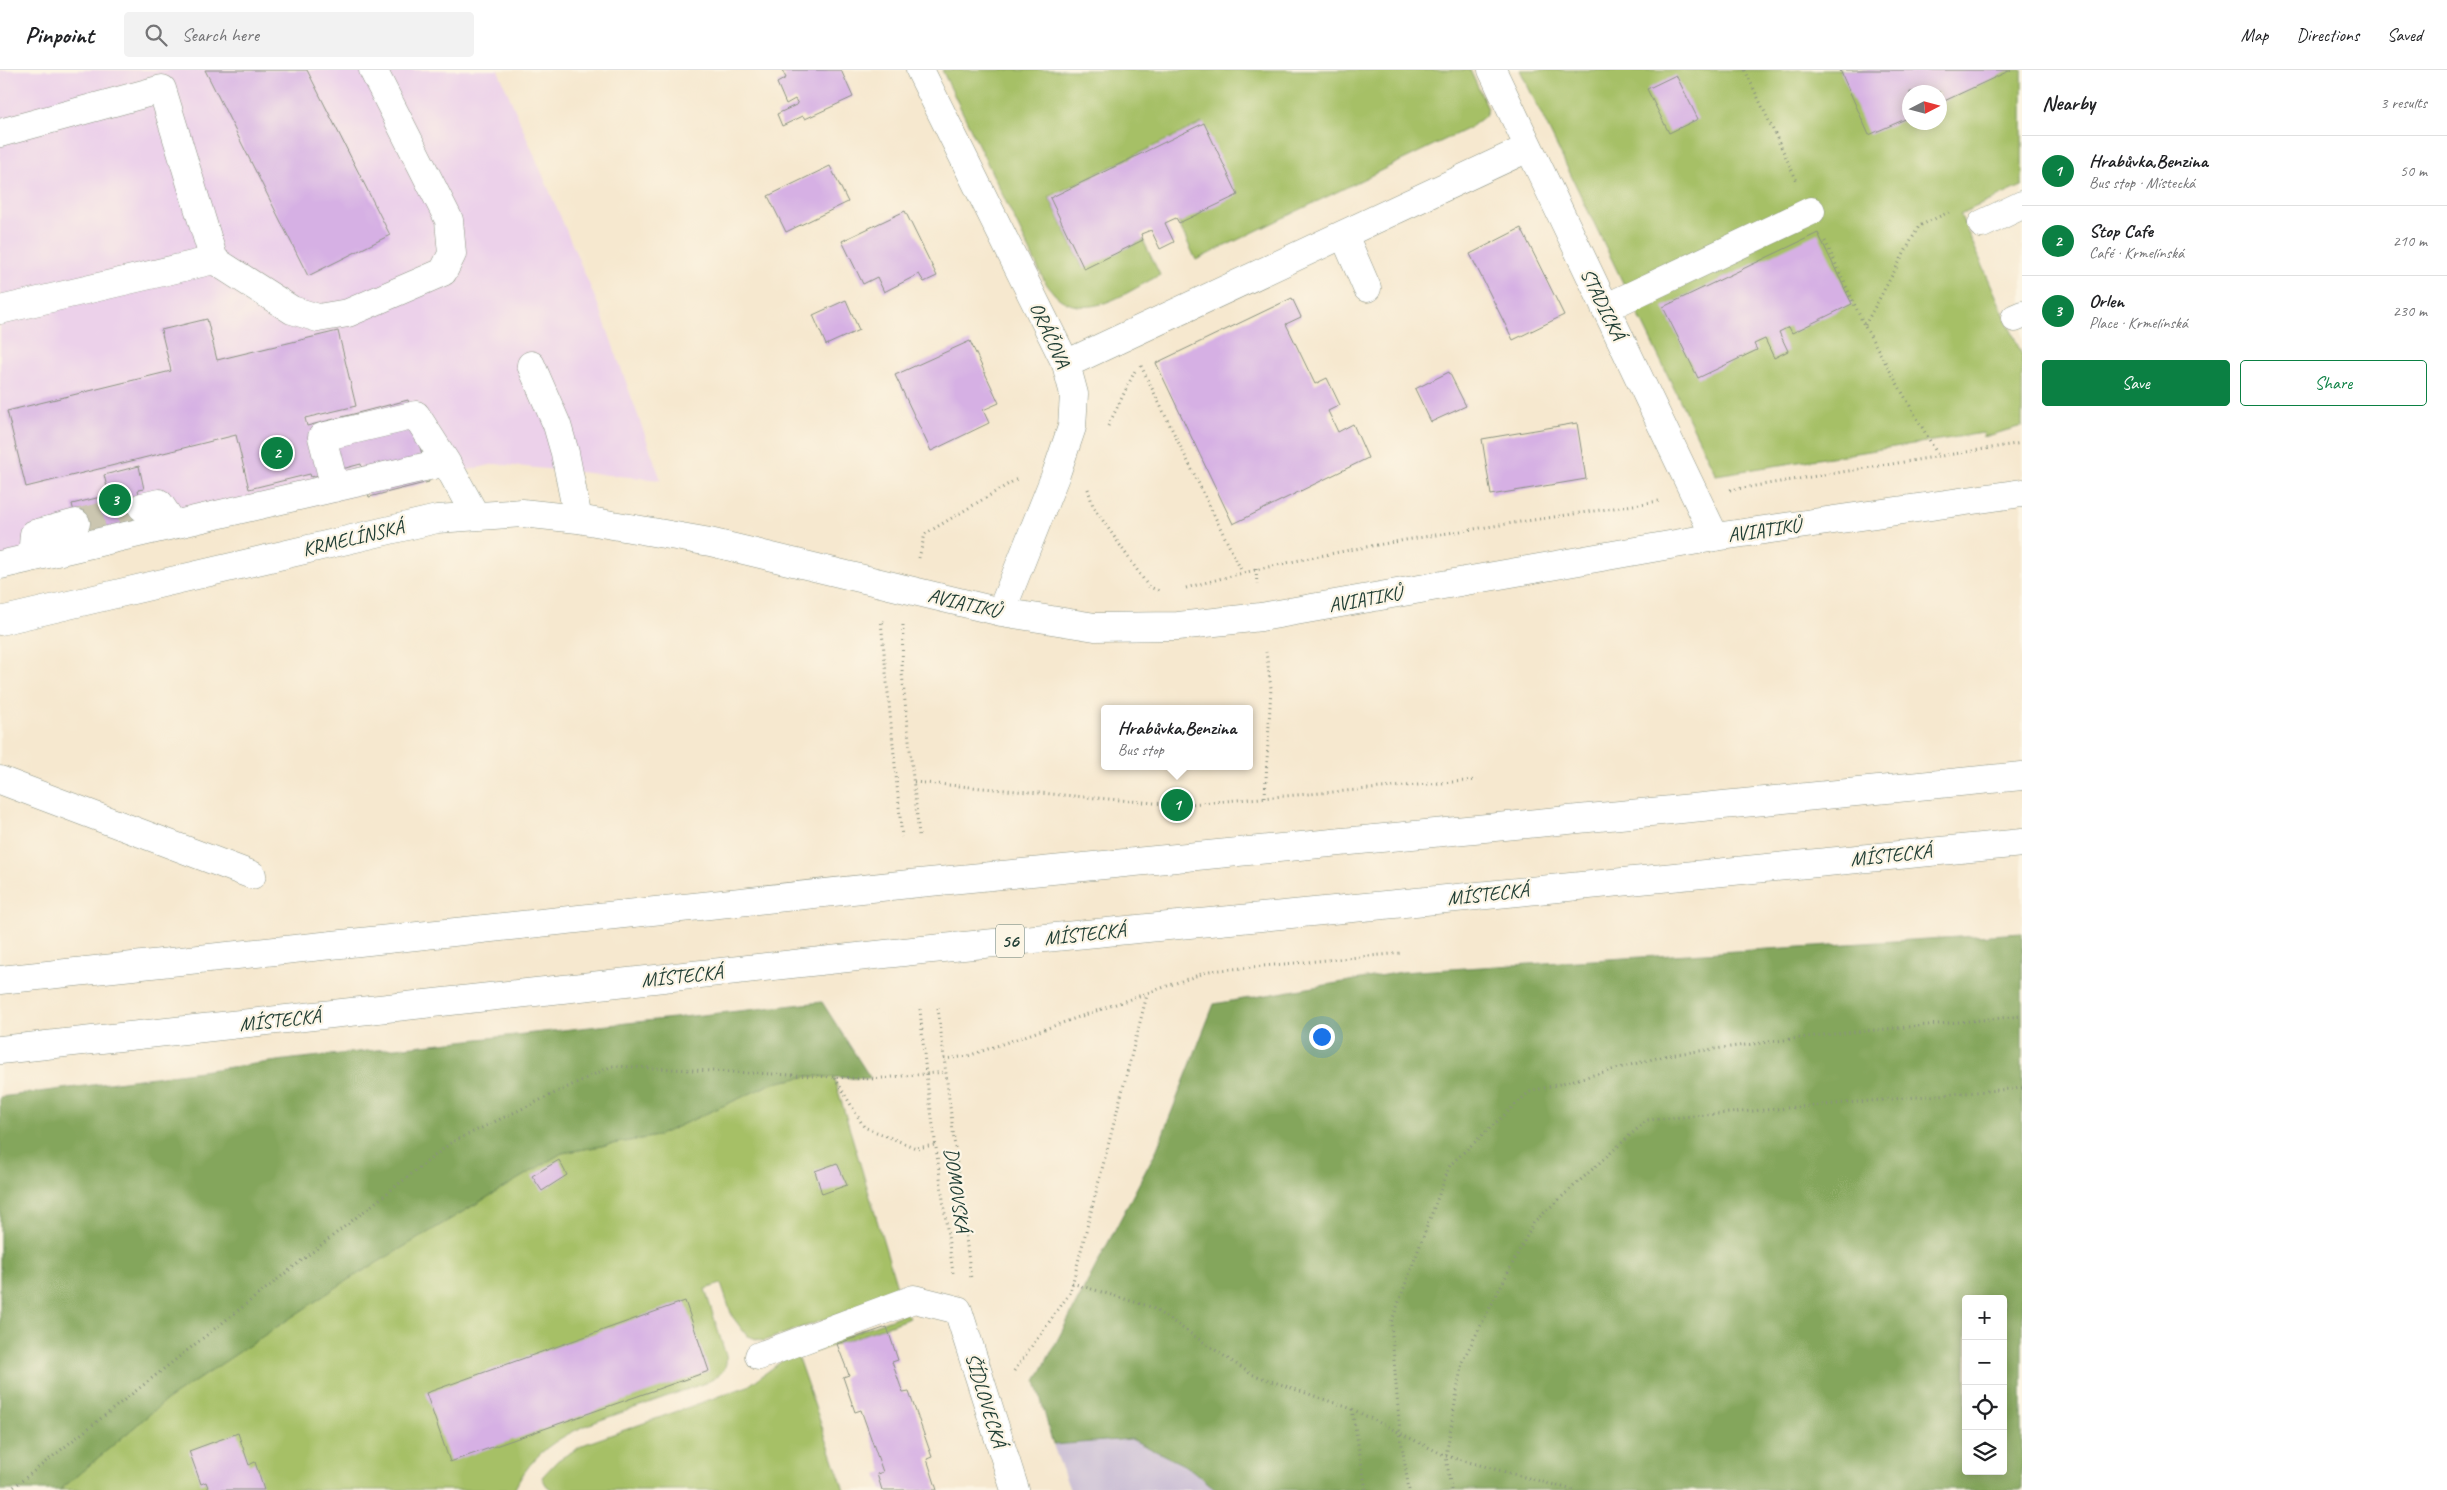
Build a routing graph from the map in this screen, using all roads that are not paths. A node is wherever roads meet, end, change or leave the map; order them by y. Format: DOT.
graph roads {
  1 [pos="374,70"];
  2 [pos="920,70"];
  3 [pos="1492,70"];
  4 [pos="0,133"];
  5 [pos="1528,148"];
  6 [pos="2022,205"];
  7 [pos="1811,211"];
  8 [pos="1982,224"];
  9 [pos="1344,234"];
  10 [pos="214,260"];
  11 [pos="1367,288"];
  12 [pos="1605,308"];
  13 [pos="0,310"];
  14 [pos="1066,364"];
  15 [pos="531,365"];
  16 [pos="446,462"];
  17 [pos="335,488"];
  18 [pos="2022,494"];
  19 [pos="142,507"];
  20 [pos="474,515"];
  21 [pos="578,518"];
  22 [pos="76,523"];
  23 [pos="174,525"];
  24 [pos="1715,537"];
  25 [pos="710,542"];
  26 [pos="32,557"];
  27 [pos="0,565"];
  28 [pos="1001,612"];
  29 [pos="0,621"];
  30 [pos="2022,776"];
  31 [pos="0,780"];
  32 [pos="2022,842"];
  33 [pos="252,875"];
  34 [pos="0,980"];
  35 [pos="0,1050"];
  36 [pos="759,1356"];
  37 [pos="1015,1490"];
  1 -- 10 [label="main road"];
  2 -- 14 [label="main road, ORÁČOVA"];
  3 -- 5 [label="main road, STADICKÁ"];
  4 -- 10 [label="main road"];
  5 -- 9 [label="main road"];
  5 -- 12 [label="main road, STADICKÁ"];
  6 -- 8 [label="main road"];
  7 -- 12 [label="main road"];
  9 -- 11 [label="main road"];
  9 -- 14 [label="main road"];
  10 -- 13 [label="main road"];
  12 -- 24 [label="main road, STADICKÁ"];
  14 -- 28 [label="main road, ORÁČOVA"];
  15 -- 21 [label="main road"];
  16 -- 17 [label="main road"];
  16 -- 17 [label="main road"];
  16 -- 20 [label="main road"];
  17 -- 23 [label="main road"];
  18 -- 24 [label="main road, AVIATIKŮ"];
  19 -- 23 [label="main road"];
  20 -- 21 [label="main road, KRMELÍNSKÁ"];
  20 -- 29 [label="main road, KRMELÍNSKÁ"];
  21 -- 25 [label="main road, KRMELÍNSKÁ"];
  22 -- 26 [label="main road"];
  23 -- 26 [label="main road"];
  24 -- 28 [label="main road, AVIATIKŮ"];
  25 -- 28 [label="main road, AVIATIKŮ"];
  26 -- 27 [label="main road"];
  30 -- 34 [label="main road"];
  31 -- 33 [label="main road"];
  32 -- 35 [label="main road, MÍSTECKÁ / 56"];
  36 -- 37 [label="main road, ŠÍDLOVECKÁ"];
}
